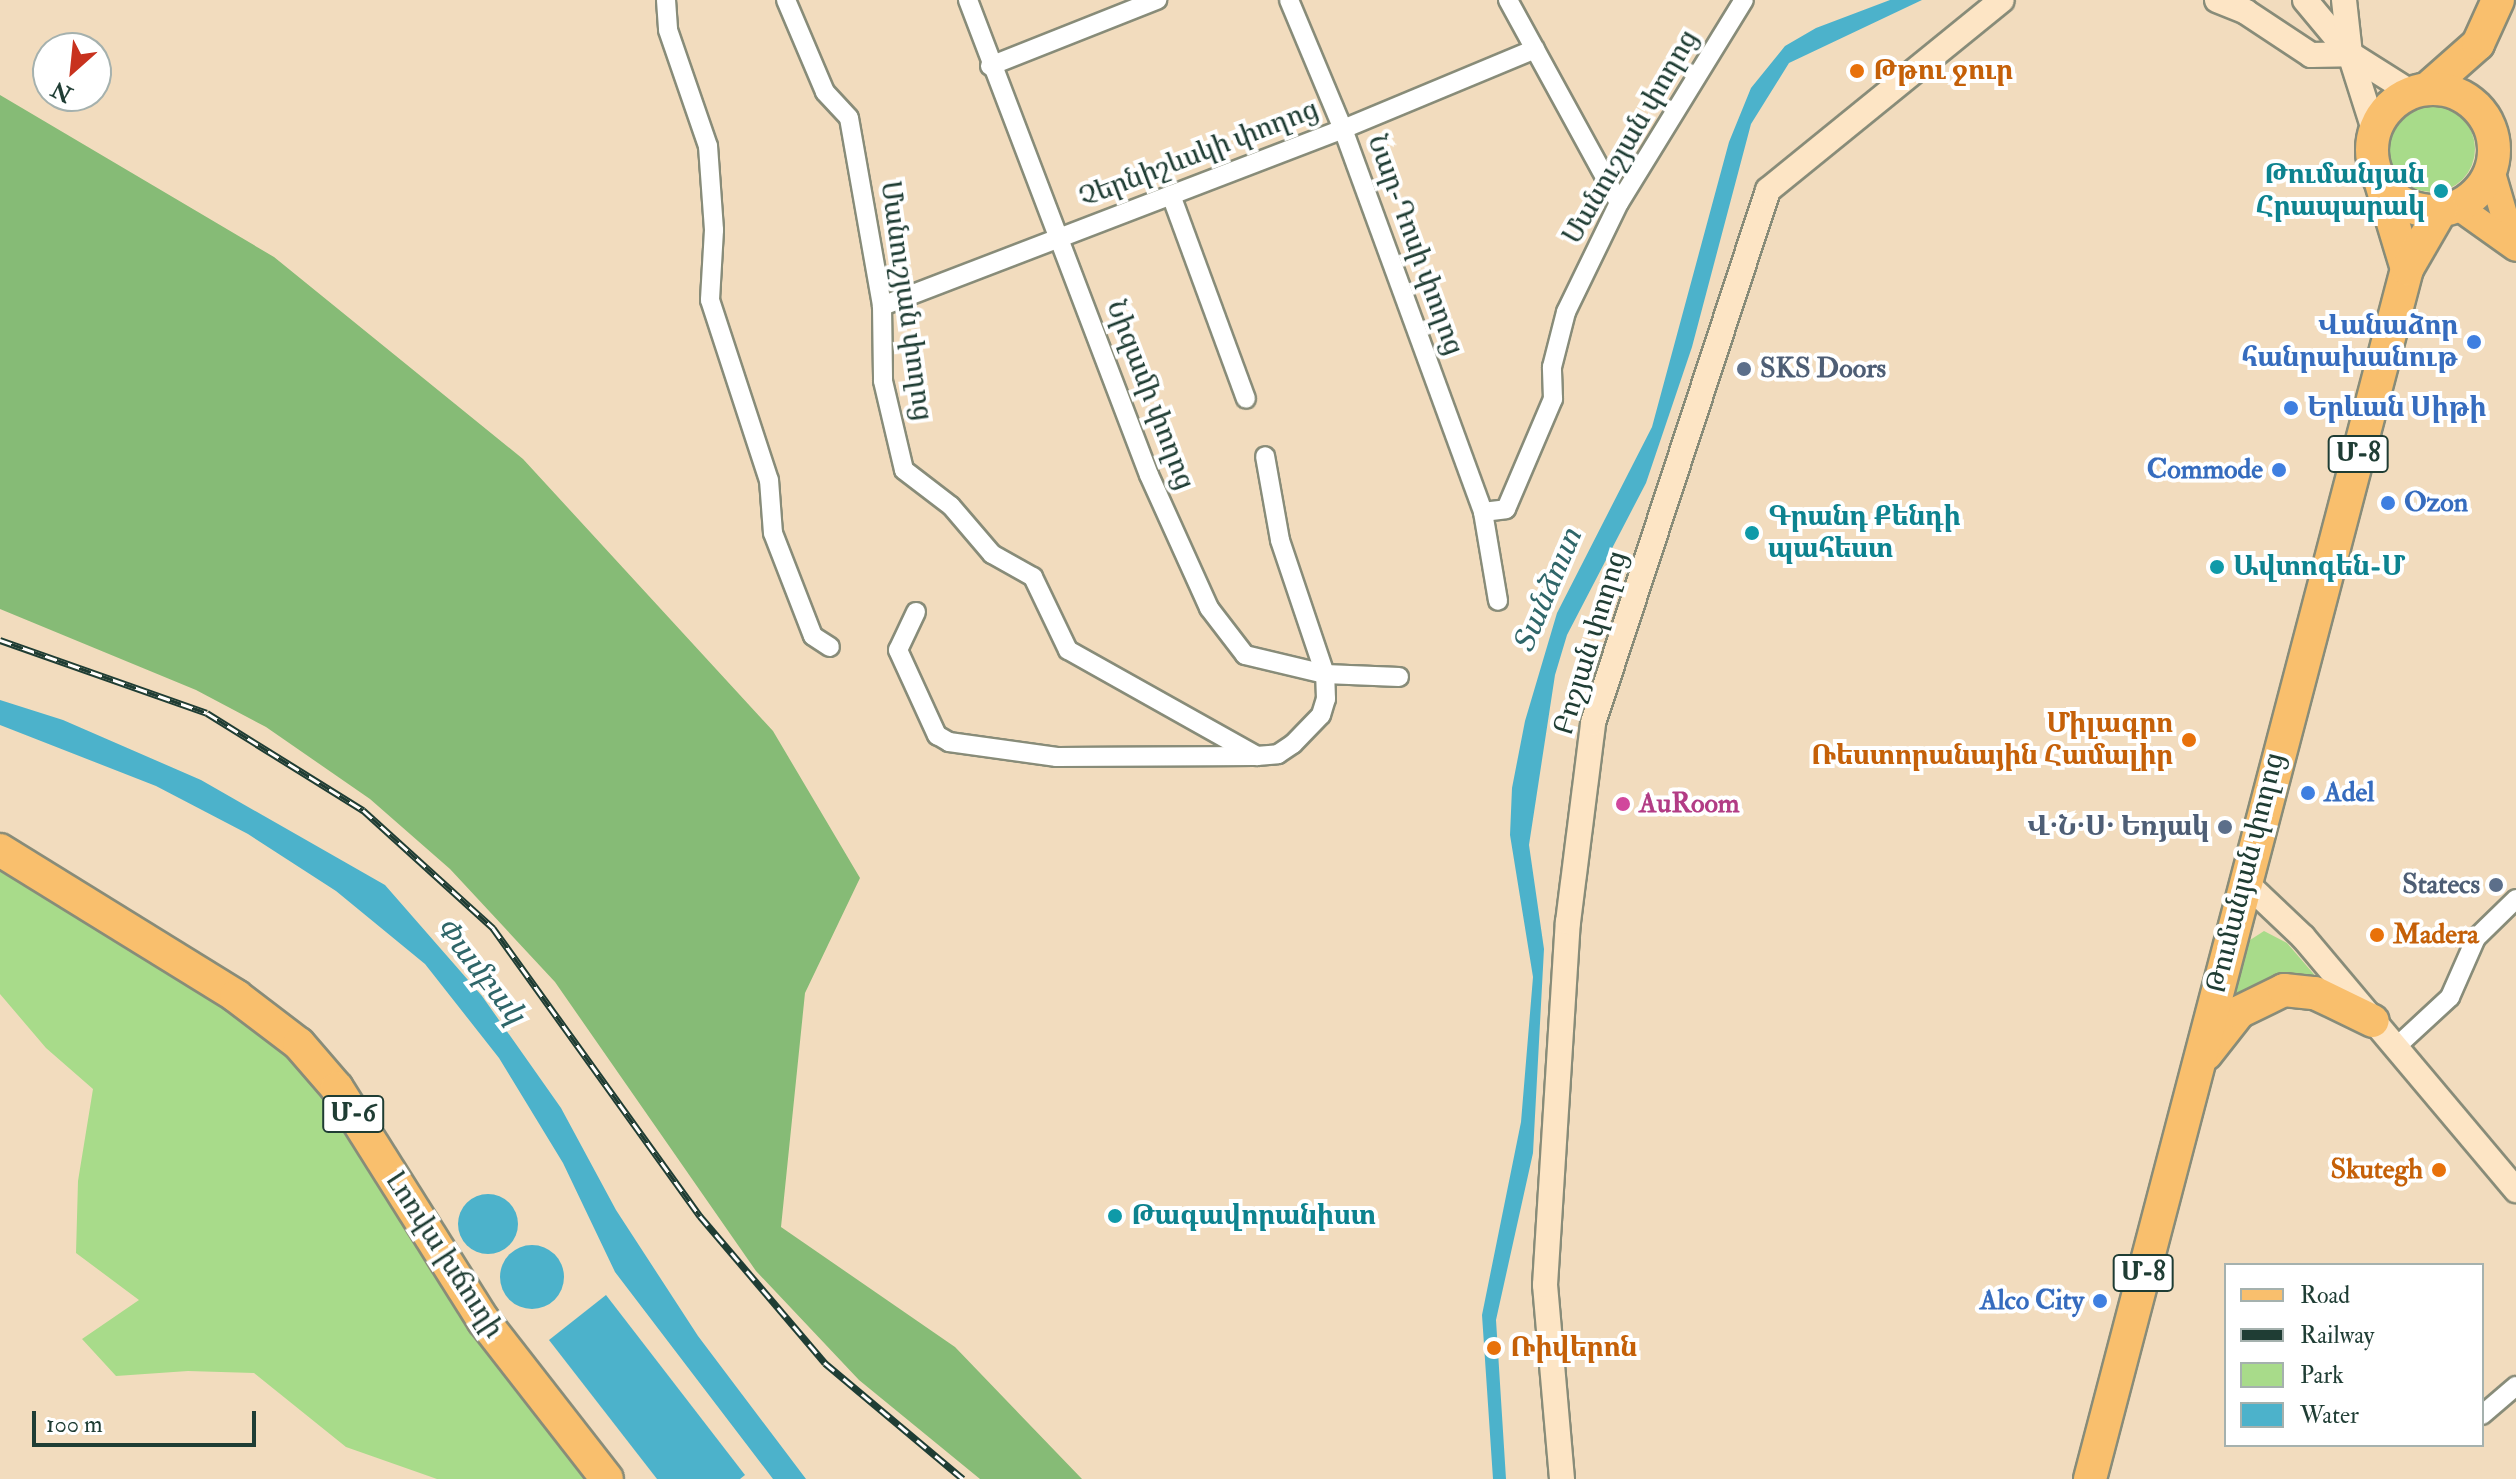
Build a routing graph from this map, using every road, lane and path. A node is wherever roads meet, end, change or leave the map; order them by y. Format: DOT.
graph roads {
  1 [pos="666,0"];
  2 [pos="786,0"];
  3 [pos="968,0"];
  4 [pos="1157,0"];
  5 [pos="1289,0"];
  6 [pos="1508,0"];
  7 [pos="1744,0"];
  8 [pos="2002,0"];
  9 [pos="2217,0"];
  10 [pos="2305,0"];
  11 [pos="2344,0"];
  12 [pos="2498,0"];
  13 [pos="2478,44"];
  14 [pos="1535,49"];
  15 [pos="2350,54"];
  16 [pos="990,66"];
  17 [pos="2419,91"];
  18 [pos="2476,107"];
  19 [pos="1343,129"];
  20 [pos="2375,133"];
  21 [pos="2491,170"];
  22 [pos="2380,180"];
  23 [pos="1171,195"];
  24 [pos="1619,203"];
  25 [pos="2449,208"];
  26 [pos="1059,238"];
  27 [pos="2515,246"];
  28 [pos="2407,269"];
  29 [pos="882,306"];
  30 [pos="1246,399"];
  31 [pos="1265,456"];
  32 [pos="1483,512"];
  33 [pos="1498,601"];
  34 [pos="916,612"];
  35 [pos="830,647"];
  36 [pos="1325,674"];
  37 [pos="1399,677"];
  38 [pos="1257,756"];
  39 [pos="0,850"];
  40 [pos="2244,881"];
  41 [pos="2516,899"];
  42 [pos="2373,1021"];
  43 [pos="2395,1048"];
  44 [pos="2197,1066"];
  45 [pos="2516,1190"];
  46 [pos="2516,1386"];
  47 [pos="2484,1413"];
  48 [pos="607,1479"];
  49 [pos="1562,1479"];
  50 [pos="2090,1479"];
  1 -- 35 [label="street"];
  2 -- 29 [label="street, Մանուշյան փողոց"];
  3 -- 16 [label="street, Նիզամի փողոց"];
  4 -- 16 [label="street"];
  5 -- 19 [label="street, Նար-Դոսի փողոց"];
  6 -- 14 [label="street"];
  7 -- 24 [label="street, Մանուշյան փողոց"];
  8 -- 49 [label="street, Բոշյան փողոց"];
  9 -- 15 [label="street"];
  10 -- 15 [label="street"];
  11 -- 15 [label="street"];
  12 -- 13 [label="highway"];
  13 -- 17 [label="highway"];
  13 -- 18 [label="highway"];
  14 -- 19 [label="street, Չերնիշևսկի փողոց"];
  14 -- 24 [label="street"];
  15 -- 17 [label="street"];
  15 -- 20 [label="street"];
  16 -- 26 [label="street, Նիզամի փողոց"];
  17 -- 18 [label="highway"];
  17 -- 20 [label="highway"];
  18 -- 21 [label="highway"];
  19 -- 23 [label="street, Չերնիշևսկի փողոց"];
  19 -- 32 [label="street, Նար-Դոսի փողոց"];
  20 -- 22 [label="highway"];
  21 -- 25 [label="highway"];
  21 -- 27 [label="main road"];
  22 -- 25 [label="highway"];
  22 -- 28 [label="highway"];
  23 -- 26 [label="street, Չերնիշևսկի փողոց"];
  23 -- 30 [label="street"];
  24 -- 32 [label="street, Մանուշյան փողոց"];
  25 -- 27 [label="main road"];
  25 -- 28 [label="highway, Մ-8"];
  26 -- 29 [label="street, Չերնիշևսկի փողոց"];
  26 -- 36 [label="street, Նիզամի փողոց"];
  28 -- 40 [label="highway, Թումանյան փողոց / Մ-8"];
  29 -- 38 [label="street, Մանուշյան փողոց"];
  31 -- 36 [label="street"];
  32 -- 33 [label="street"];
  34 -- 38 [label="street"];
  36 -- 37 [label="street, Նիզամի փողոց"];
  36 -- 38 [label="street"];
  39 -- 48 [label="highway, Լոռվա խճուղի / Մ-6"];
  40 -- 42 [label="street"];
  40 -- 44 [label="highway, Թումանյան փողոց / Մ-8"];
  41 -- 43 [label="street"];
  42 -- 43 [label="street"];
  42 -- 44 [label="highway"];
  43 -- 45 [label="street"];
  44 -- 50 [label="highway, Թումանյան փողոց / Մ-8"];
  46 -- 47 [label="street"];
}
